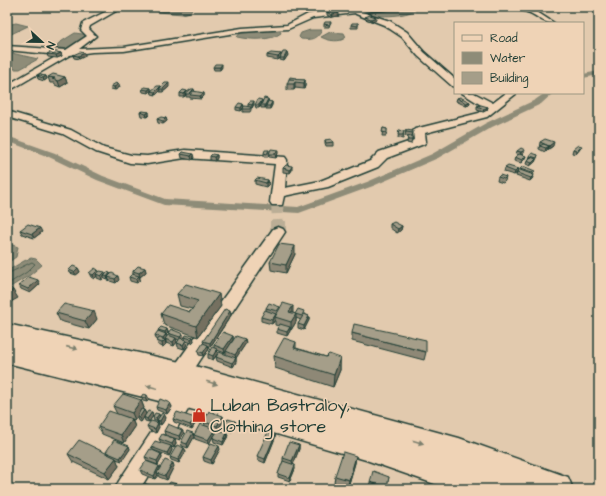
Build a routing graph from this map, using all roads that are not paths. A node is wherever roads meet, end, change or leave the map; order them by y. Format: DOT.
graph roads {
  1 [pos="120,7"];
  2 [pos="391,7"];
  3 [pos="521,7"];
  4 [pos="352,11"];
  5 [pos="548,22"];
  6 [pos="7,48"];
  7 [pos="68,53"];
  8 [pos="454,83"];
  9 [pos="7,89"];
  10 [pos="469,94"];
  11 [pos="511,94"];
  12 [pos="493,107"];
  13 [pos="7,114"];
  14 [pos="278,232"];
  15 [pos="7,334"];
  16 [pos="7,352"];
  17 [pos="184,385"];
  18 [pos="127,489"];
  19 [pos="498,489"];
  20 [pos="556,489"];
  1 -- 7 [label="street"];
  2 -- 4 [label="street"];
  3 -- 5 [label="street"];
  4 -- 7 [label="street"];
  4 -- 8 [label="street"];
  6 -- 7 [label="street"];
  7 -- 9 [label="street"];
  10 -- 12 [label="street"];
  11 -- 12 [label="street"];
  12 -- 13 [label="street"];
  14 -- 17 [label="street"];
  15 -- 17 [label="highway, one-way"];
  17 -- 16 [label="highway, one-way"];
  17 -- 18 [label="street"];
  17 -- 19 [label="highway"];
  17 -- 20 [label="highway, one-way"];
}
